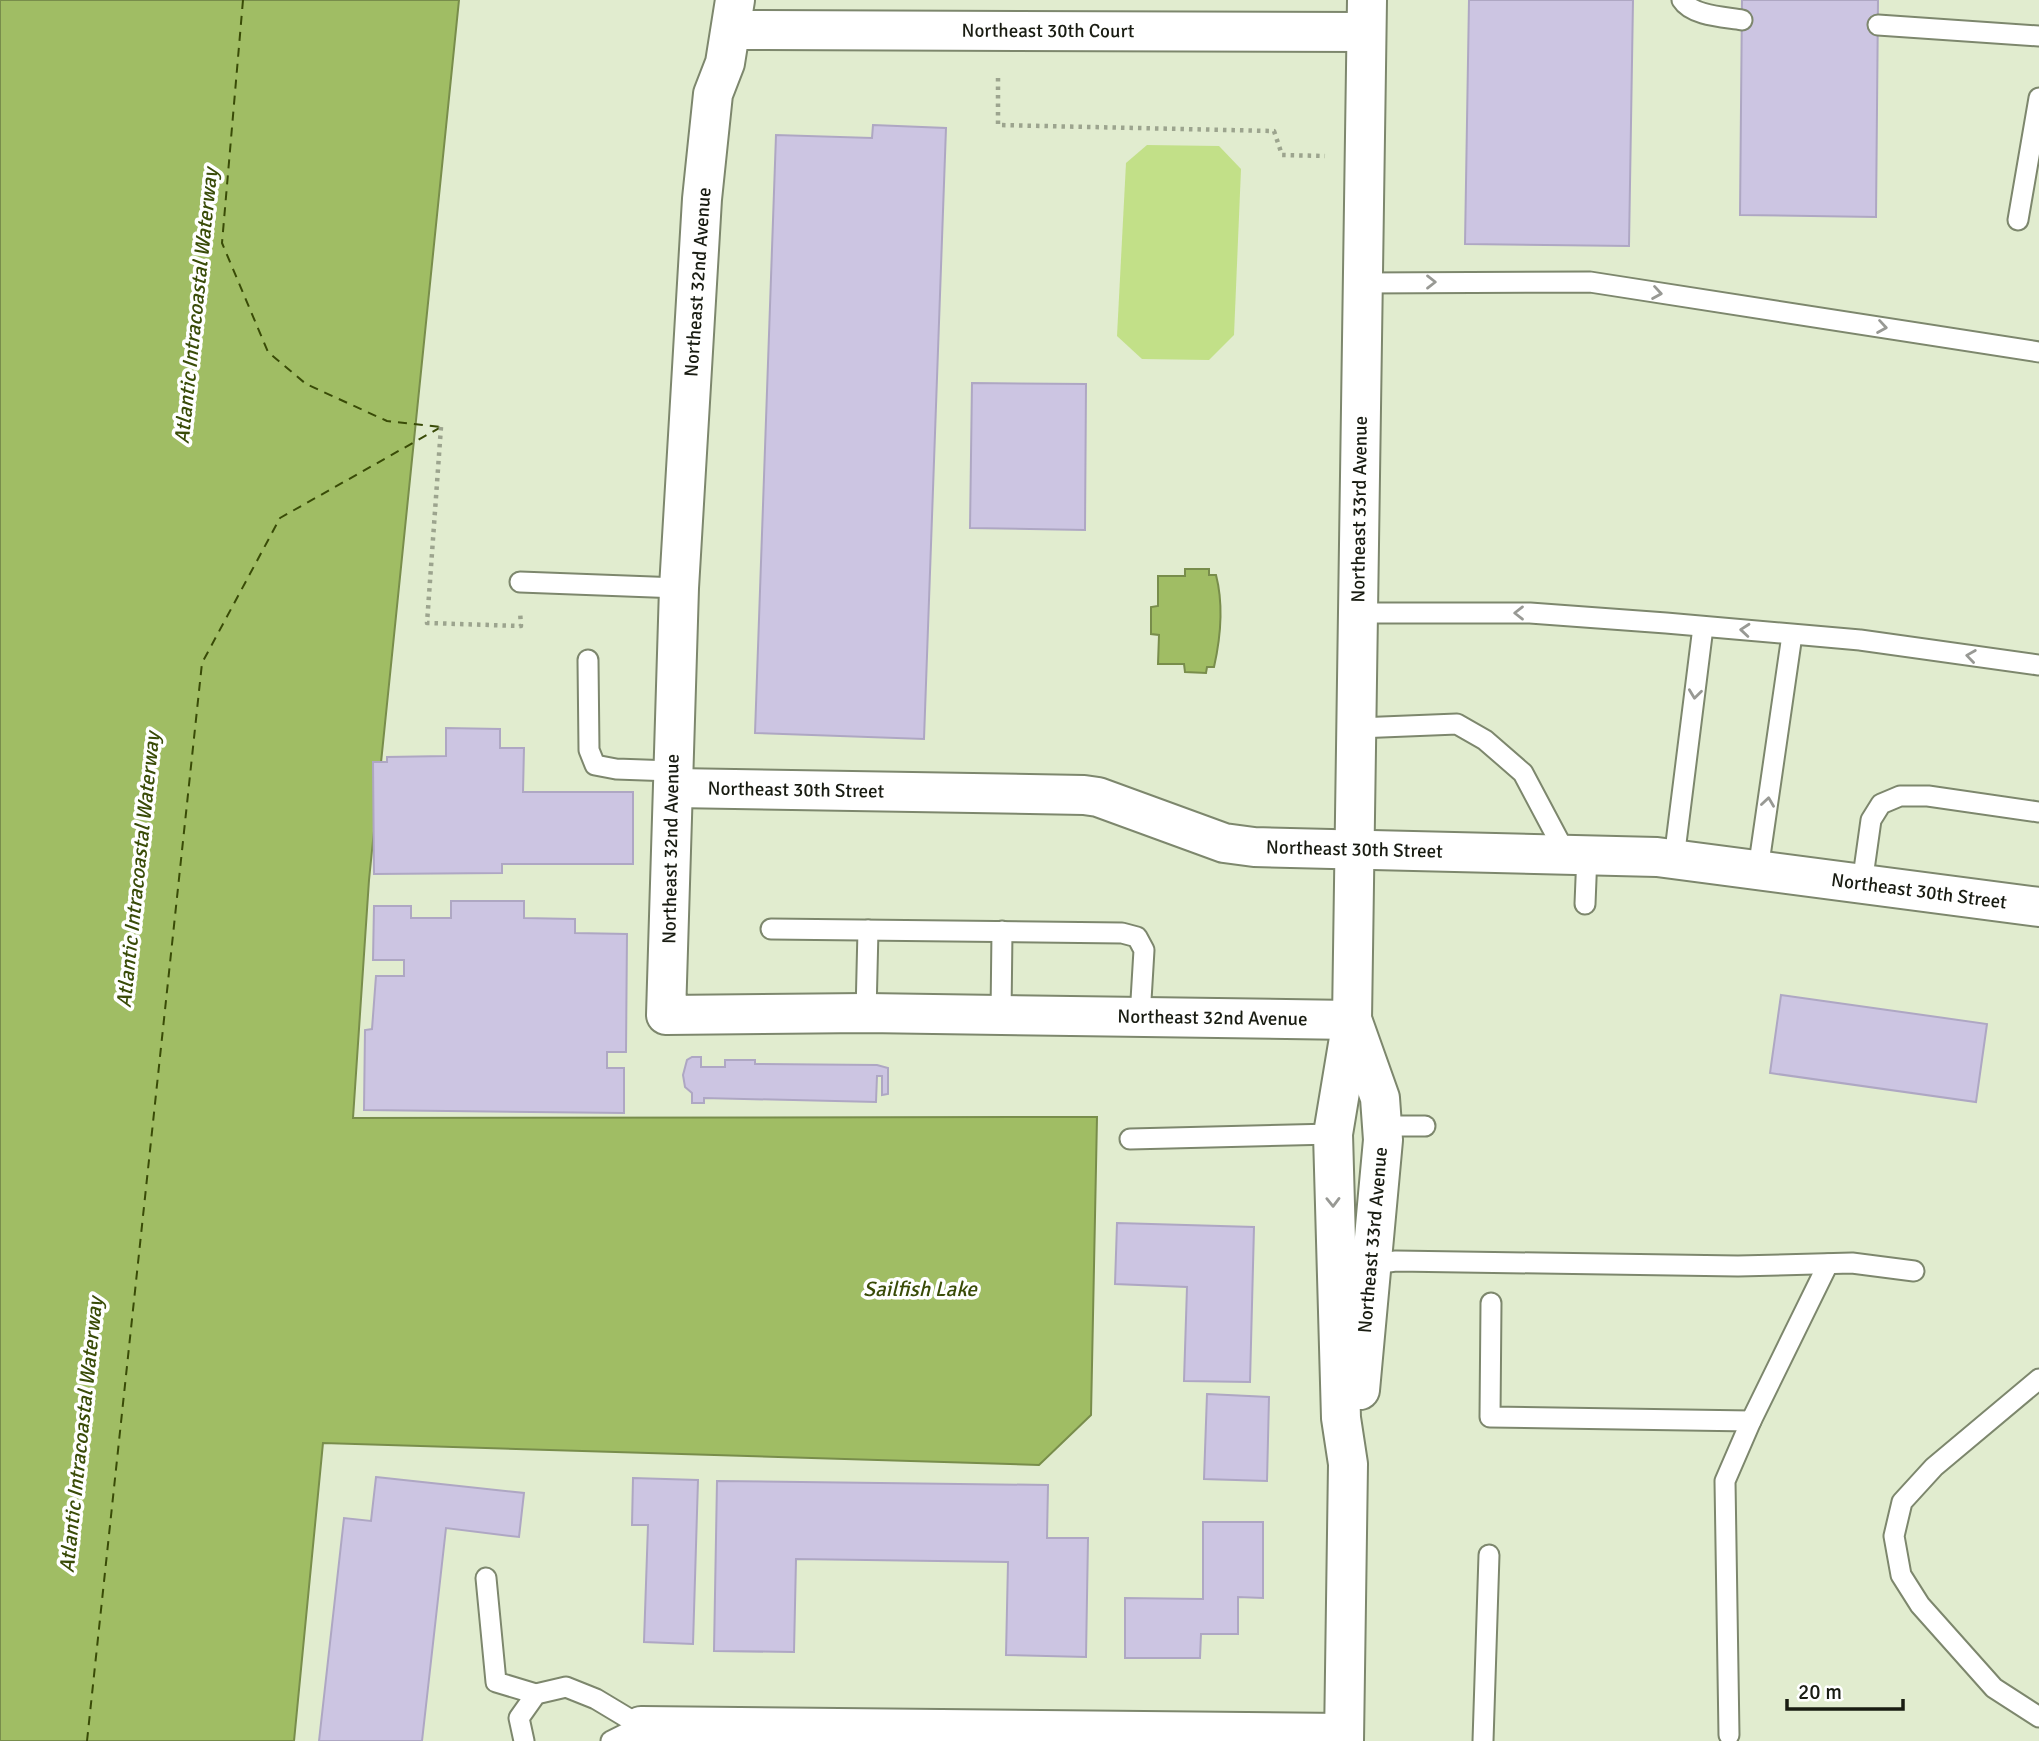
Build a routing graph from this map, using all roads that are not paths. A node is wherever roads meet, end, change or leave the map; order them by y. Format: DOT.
graph roads {
  1 [pos="1682,0"];
  2 [pos="733,15"];
  3 [pos="1366,16"];
  4 [pos="1742,20"];
  5 [pos="1878,25"];
  6 [pos="2039,36"];
  7 [pos="2039,98"];
  8 [pos="2018,220"];
  9 [pos="1362,284"];
  10 [pos="2039,352"];
  11 [pos="520,582"];
  12 [pos="679,588"];
  13 [pos="1358,613"];
  14 [pos="1703,627"];
  15 [pos="1792,635"];
  16 [pos="588,660"];
  17 [pos="2039,665"];
  18 [pos="1357,728"];
  19 [pos="673,780"];
  20 [pos="2039,811"];
  21 [pos="1356,851"];
  22 [pos="1576,854"];
  23 [pos="1674,859"];
  24 [pos="1758,870"];
  25 [pos="1862,884"];
  26 [pos="1585,904"];
  27 [pos="2039,907"];
  28 [pos="771,929"];
  29 [pos="869,930"];
  30 [pos="1002,931"];
  31 [pos="866,1013"];
  32 [pos="1001,1015"];
  33 [pos="1140,1017"];
  34 [pos="1352,1020"];
  35 [pos="1382,1126"];
  36 [pos="1425,1126"];
  37 [pos="1333,1134"];
  38 [pos="1130,1139"];
  39 [pos="1828,1264"];
  40 [pos="1352,1266"];
  41 [pos="1913,1271"];
  42 [pos="1491,1303"];
  43 [pos="2039,1379"];
  44 [pos="1751,1420"];
  45 [pos="1489,1555"];
  46 [pos="485,1578"];
  47 [pos="536,1694"];
  48 [pos="2039,1717"];
  49 [pos="706,1734"];
  50 [pos="1729,1735"];
  51 [pos="631,1736"];
  52 [pos="1344,1737"];
  53 [pos="524,1741"];
  54 [pos="1483,1741"];
  1 -- 4 [label="lane"];
  2 -- 3 [label="street, Northeast 30th Court"];
  2 -- 12 [label="street, Northeast 32nd Avenue"];
  3 -- 9 [label="street, Northeast 33rd Avenue"];
  5 -- 6 [label="lane"];
  7 -- 8 [label="lane"];
  9 -- 10 [label="lane, one-way"];
  9 -- 13 [label="street, Northeast 33rd Avenue"];
  11 -- 12 [label="lane"];
  12 -- 19 [label="street, Northeast 32nd Avenue"];
  14 -- 13 [label="lane, one-way"];
  13 -- 18 [label="street, Northeast 33rd Avenue"];
  15 -- 14 [label="lane, one-way"];
  14 -- 23 [label="lane, one-way"];
  17 -- 15 [label="lane, one-way"];
  24 -- 15 [label="lane, one-way"];
  16 -- 19 [label="lane"];
  18 -- 21 [label="street, Northeast 33rd Avenue"];
  18 -- 22 [label="lane"];
  19 -- 21 [label="street, Northeast 30th Street"];
  19 -- 31 [label="street, Northeast 32nd Avenue"];
  20 -- 25 [label="lane"];
  21 -- 22 [label="street, Northeast 30th Street"];
  21 -- 34 [label="street, Northeast 33rd Avenue"];
  22 -- 23 [label="street, Northeast 30th Street"];
  22 -- 26 [label="lane"];
  23 -- 24 [label="street, Northeast 30th Street"];
  24 -- 25 [label="street, Northeast 30th Street"];
  25 -- 27 [label="street, Northeast 30th Street"];
  28 -- 29 [label="lane"];
  29 -- 30 [label="lane"];
  29 -- 31 [label="lane"];
  30 -- 32 [label="lane"];
  30 -- 33 [label="lane"];
  31 -- 32 [label="street, Northeast 32nd Avenue"];
  32 -- 33 [label="street, Northeast 32nd Avenue"];
  33 -- 34 [label="street, Northeast 32nd Avenue"];
  34 -- 35 [label="street, Northeast 33rd Avenue"];
  34 -- 37 [label="street, Northeast 33rd Avenue"];
  35 -- 36 [label="lane"];
  35 -- 40 [label="street, Northeast 33rd Avenue"];
  37 -- 38 [label="lane"];
  37 -- 40 [label="street, Northeast 33rd Avenue, one-way"];
  39 -- 40 [label="lane"];
  39 -- 41 [label="lane"];
  39 -- 44 [label="lane"];
  40 -- 52 [label="street, Northeast 33rd Avenue"];
  42 -- 44 [label="lane"];
  43 -- 48 [label="lane"];
  44 -- 50 [label="lane"];
  45 -- 54 [label="lane"];
  46 -- 47 [label="lane"];
  47 -- 51 [label="lane"];
  47 -- 53 [label="lane"];
  49 -- 51 [label="street"];
  49 -- 52 [label="street"];
}
